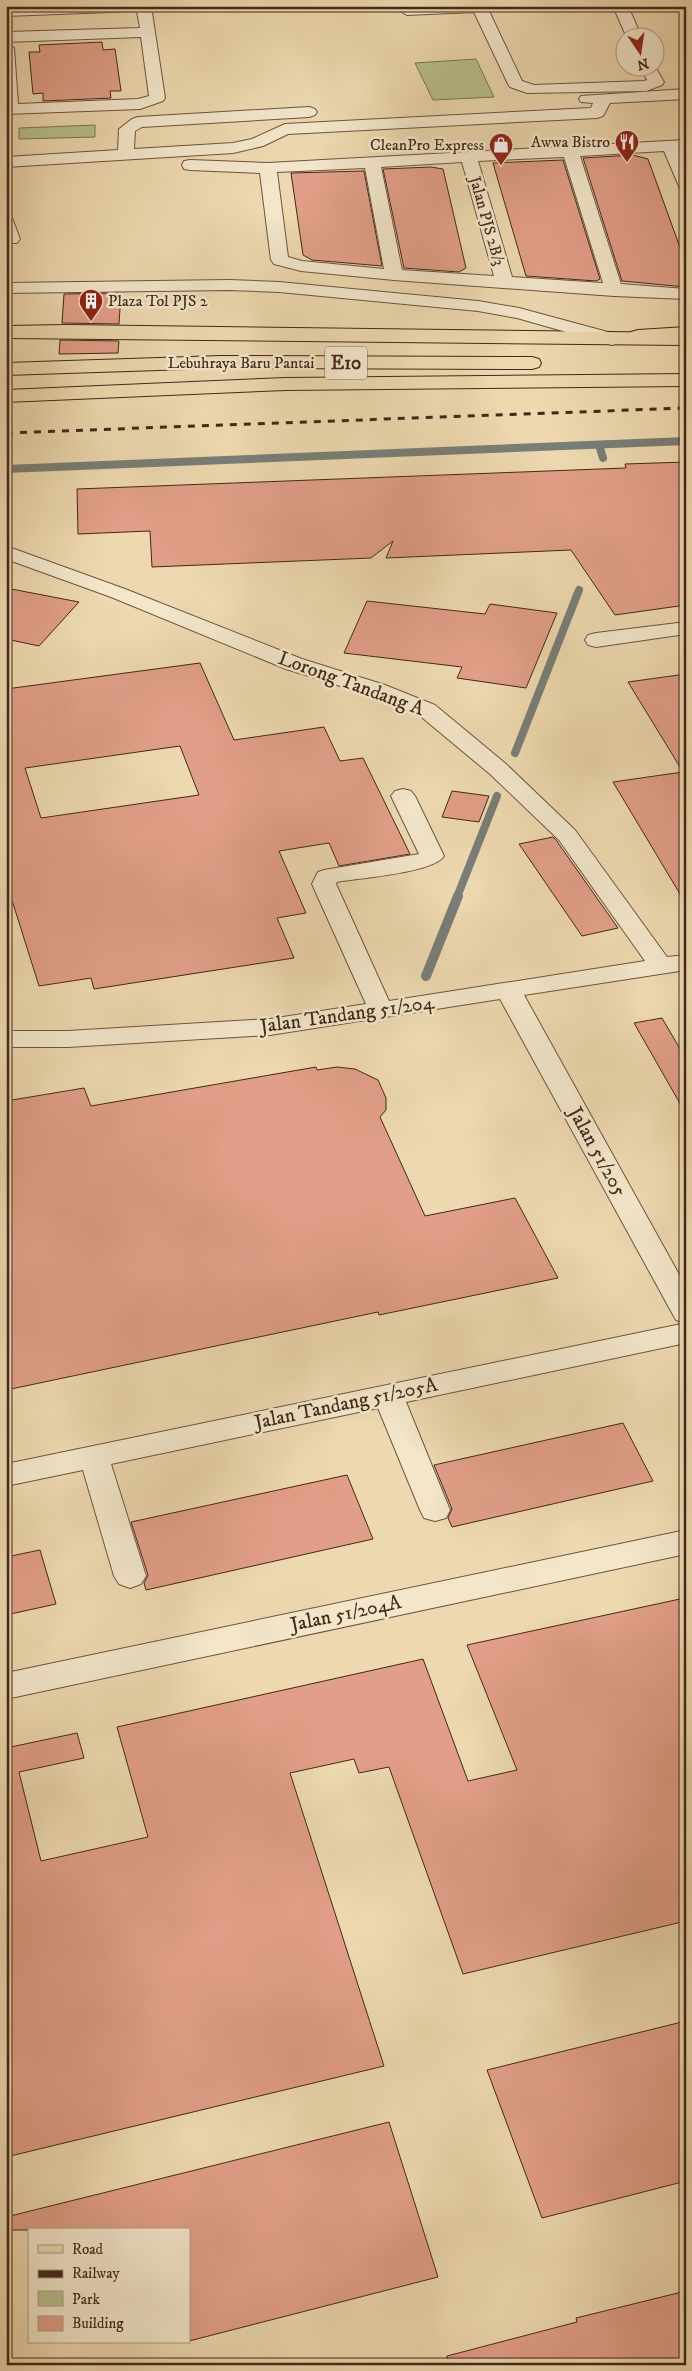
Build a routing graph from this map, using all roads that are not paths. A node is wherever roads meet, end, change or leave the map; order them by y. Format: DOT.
graph roads {
  1 [pos="144,6"];
  2 [pos="508,6"];
  3 [pos="620,6"];
  4 [pos="61,8"];
  5 [pos="480,8"];
  6 [pos="6,12"];
  7 [pos="407,12"];
  8 [pos="630,28"];
  9 [pos="148,32"];
  10 [pos="6,37"];
  11 [pos="7,57"];
  12 [pos="651,78"];
  13 [pos="686,94"];
  14 [pos="604,98"];
  15 [pos="8,109"];
  16 [pos="678,146"];
  17 [pos="571,152"];
  18 [pos="126,154"];
  19 [pos="469,158"];
  20 [pos="6,162"];
  21 [pos="372,163"];
  22 [pos="268,168"];
  23 [pos="87,173"];
  24 [pos="6,174"];
  25 [pos="7,180"];
  26 [pos="686,184"];
  27 [pos="6,222"];
  28 [pos="11,239"];
  29 [pos="210,275"];
  30 [pos="394,275"];
  31 [pos="6,282"];
  32 [pos="505,284"];
  33 [pos="6,288"];
  34 [pos="614,291"];
  35 [pos="686,294"];
  36 [pos="6,332"];
  37 [pos="686,332"];
  38 [pos="612,339"];
  39 [pos="686,339"];
  40 [pos="686,345"];
  41 [pos="686,364"];
  42 [pos="6,369"];
  43 [pos="686,380"];
  44 [pos="6,396"];
  45 [pos="6,552"];
  46 [pos="686,628"];
  47 [pos="596,640"];
  48 [pos="403,796"];
  49 [pos="686,962"];
  50 [pos="661,966"];
  51 [pos="509,991"];
  52 [pos="381,1010"];
  53 [pos="6,1039"];
  54 [pos="686,1312"];
  55 [pos="686,1333"];
  56 [pos="388,1395"];
  57 [pos="94,1457"];
  58 [pos="6,1475"];
  59 [pos="435,1510"];
  60 [pos="686,1542"];
  61 [pos="130,1576"];
  62 [pos="6,1686"];
  1 -- 4 [label="street"];
  1 -- 9 [label="street"];
  2 -- 5 [label="street"];
  3 -- 8 [label="street"];
  4 -- 6 [label="street"];
  5 -- 7 [label="street"];
  5 -- 12 [label="street"];
  9 -- 10 [label="street"];
  9 -- 15 [label="street"];
  11 -- 15 [label="street"];
  13 -- 14 [label="street"];
  14 -- 18 [label="street"];
  14 -- 18 [label="street"];
  16 -- 17 [label="street"];
  16 -- 26 [label="street"];
  17 -- 19 [label="street"];
  17 -- 34 [label="street"];
  18 -- 20 [label="street"];
  19 -- 21 [label="street"];
  19 -- 32 [label="street, Jalan PJS 2B/3"];
  21 -- 22 [label="street"];
  21 -- 30 [label="street"];
  22 -- 23 [label="street"];
  22 -- 30 [label="street"];
  24 -- 25 [label="street"];
  27 -- 28 [label="street"];
  29 -- 31 [label="street"];
  30 -- 32 [label="street"];
  32 -- 34 [label="street"];
  33 -- 38 [label="street"];
  34 -- 35 [label="street"];
  36 -- 38 [label="main road, Lebuhraya Baru Pantai / E10"];
  37 -- 38 [label="main road"];
  38 -- 39 [label="main road, Lebuhraya Baru Pantai / E10"];
  38 -- 40 [label="main road"];
  41 -- 42 [label="main road, Lebuhraya Baru Pantai / E10"];
  43 -- 44 [label="main road"];
  45 -- 50 [label="street, Lorong Tandang A"];
  46 -- 47 [label="street"];
  48 -- 52 [label="street"];
  49 -- 50 [label="street, Jalan Tandang 51/204"];
  50 -- 51 [label="street, Jalan Tandang 51/204"];
  51 -- 52 [label="street, Jalan Tandang 51/204"];
  51 -- 54 [label="street, Jalan 51/205"];
  52 -- 53 [label="street, Jalan Tandang 51/204"];
  55 -- 56 [label="street, Jalan Tandang 51/205A"];
  56 -- 57 [label="street, Jalan Tandang 51/205A"];
  56 -- 59 [label="street"];
  57 -- 58 [label="street, Jalan Tandang 51/205A"];
  57 -- 61 [label="street"];
  60 -- 62 [label="street, Jalan 51/204A"];
}
